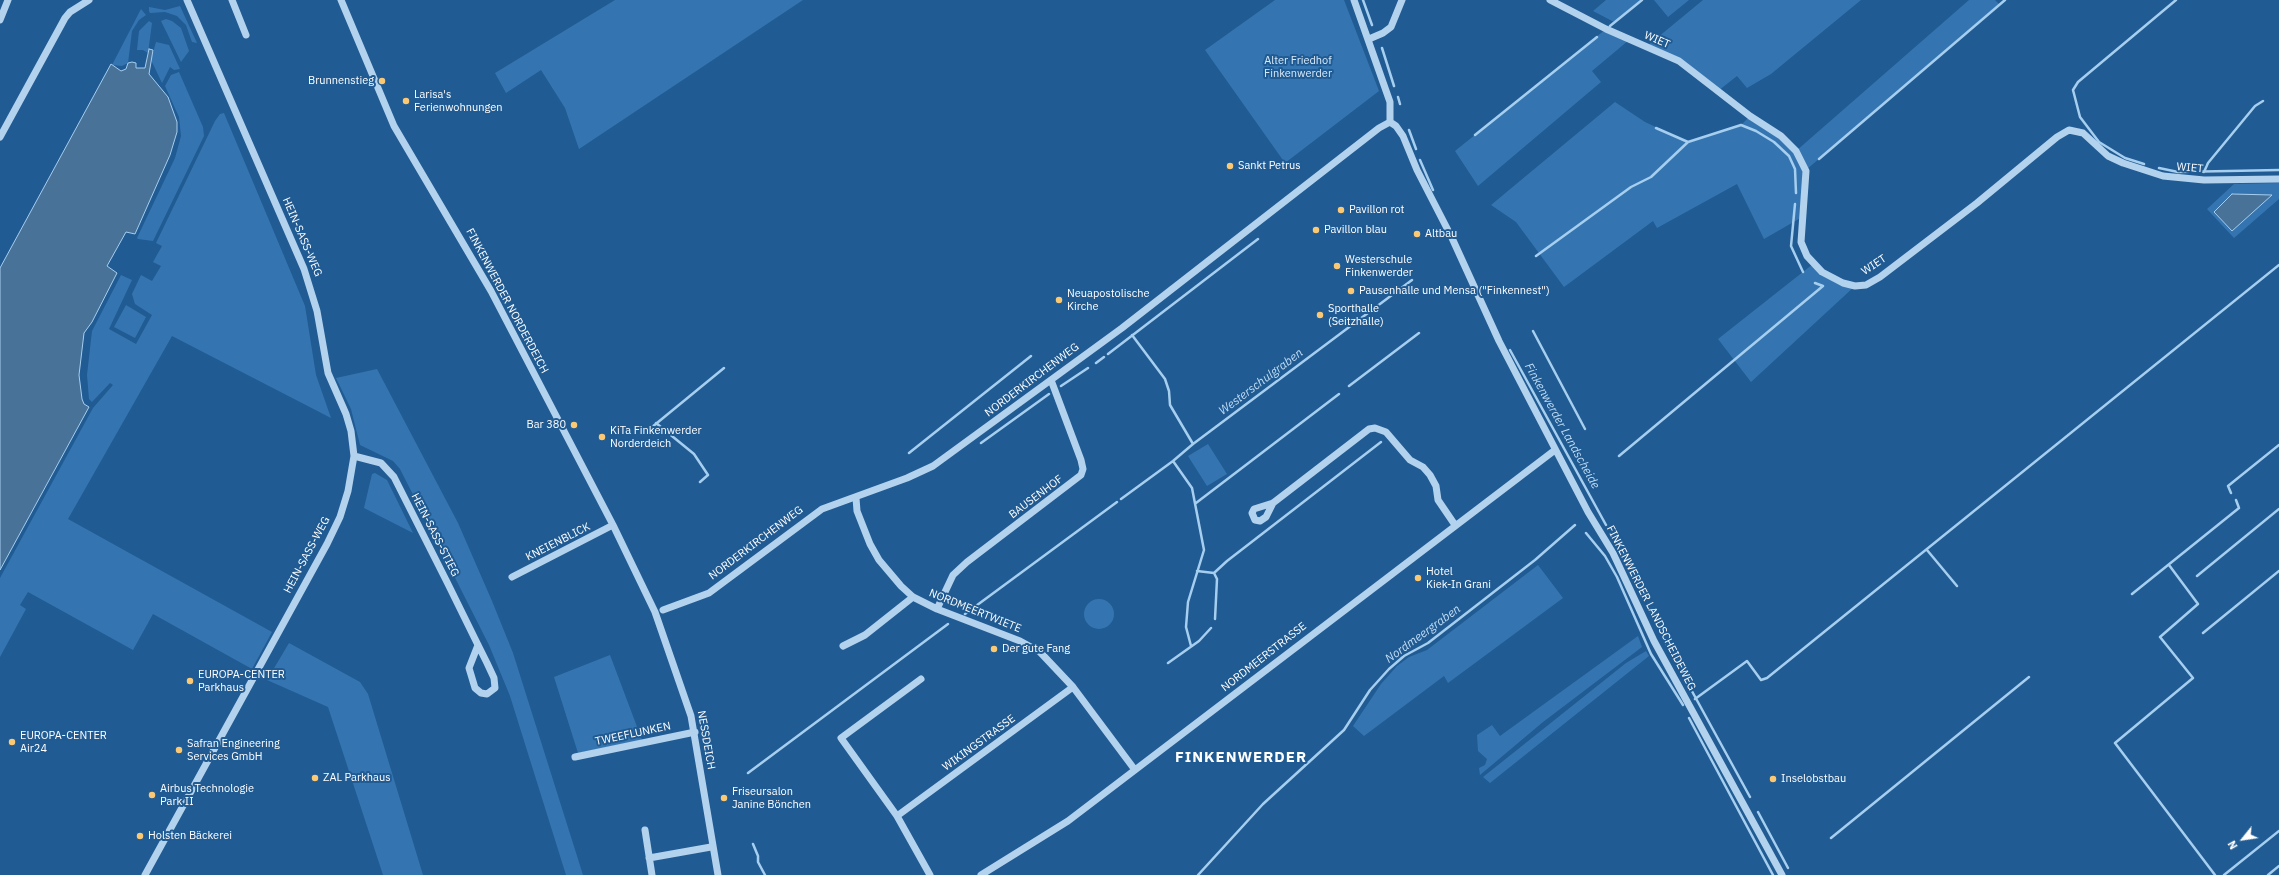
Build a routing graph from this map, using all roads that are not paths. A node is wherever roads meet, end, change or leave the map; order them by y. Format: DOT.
graph roads {
  1 [pos="8,0"];
  2 [pos="89,0"];
  3 [pos="187,0"];
  4 [pos="232,0"];
  5 [pos="341,0"];
  6 [pos="1354,0"];
  7 [pos="1402,0"];
  8 [pos="1550,0"];
  9 [pos="0,20"];
  10 [pos="246,35"];
  11 [pos="1369,39"];
  12 [pos="1390,122"];
  13 [pos="0,136"];
  14 [pos="2279,179"];
  15 [pos="1051,380"];
  16 [pos="1555,450"];
  17 [pos="354,456"];
  18 [pos="856,498"];
  19 [pos="1273,503"];
  20 [pos="613,525"];
  21 [pos="1455,525"];
  22 [pos="512,577"];
  23 [pos="913,597"];
  24 [pos="937,609"];
  25 [pos="663,610"];
  26 [pos="655,612"];
  27 [pos="478,645"];
  28 [pos="842,646"];
  29 [pos="921,679"];
  30 [pos="1073,687"];
  31 [pos="695,732"];
  32 [pos="575,757"];
  33 [pos="1135,770"];
  34 [pos="897,816"];
  35 [pos="645,830"];
  36 [pos="712,848"];
  37 [pos="649,858"];
  38 [pos="145,875"];
  39 [pos="652,875"];
  40 [pos="718,875"];
  41 [pos="930,875"];
  42 [pos="981,875"];
  43 [pos="1782,875"];
  1 -- 9 [label="street"];
  2 -- 13 [label="street"];
  3 -- 17 [label="street, HEIN-SASS-WEG"];
  4 -- 10 [label="street"];
  5 -- 20 [label="street, FINKENWERDER NORDERDEICH"];
  6 -- 11 [label="street"];
  7 -- 11 [label="street"];
  8 -- 14 [label="street, WIET"];
  11 -- 12 [label="street"];
  12 -- 15 [label="street, NORDERKIRCHENWEG"];
  12 -- 16 [label="street, FINKENWERDER LANDSCHEIDEWEG"];
  15 -- 18 [label="street, NORDERKIRCHENWEG"];
  15 -- 24 [label="street, BAUSENHOF"];
  16 -- 21 [label="street, NORDMEERSTRASSE"];
  16 -- 43 [label="street, FINKENWERDER LANDSCHEIDEWEG"];
  17 -- 27 [label="street, HEIN-SASS-STIEG"];
  17 -- 38 [label="street, HEIN-SASS-WEG"];
  18 -- 23 [label="street, NORDMEERTWIETE"];
  18 -- 25 [label="street, NORDERKIRCHENWEG"];
  19 -- 21 [label="street"];
  20 -- 22 [label="street, KNEIENBLICK"];
  20 -- 26 [label="street, FINKENWERDER NORDERDEICH"];
  21 -- 33 [label="street, NORDMEERSTRASSE"];
  23 -- 24 [label="street, NORDMEERTWIETE"];
  23 -- 28 [label="street"];
  24 -- 30 [label="street, NORDMEERTWIETE"];
  26 -- 31 [label="street, NESSDEICH"];
  27 -- 27 [label="street, HEIN-SASS-STIEG"];
  29 -- 34 [label="street"];
  30 -- 33 [label="street, NORDMEERTWIETE"];
  30 -- 34 [label="street, WIKINGSTRASSE"];
  31 -- 32 [label="street, TWEEFLUNKEN"];
  31 -- 36 [label="street, NESSDEICH"];
  33 -- 42 [label="street, NORDMEERSTRASSE"];
  34 -- 41 [label="street"];
  35 -- 37 [label="street"];
  36 -- 37 [label="street"];
  36 -- 40 [label="street, NESSDEICH"];
  37 -- 39 [label="street"];
}
